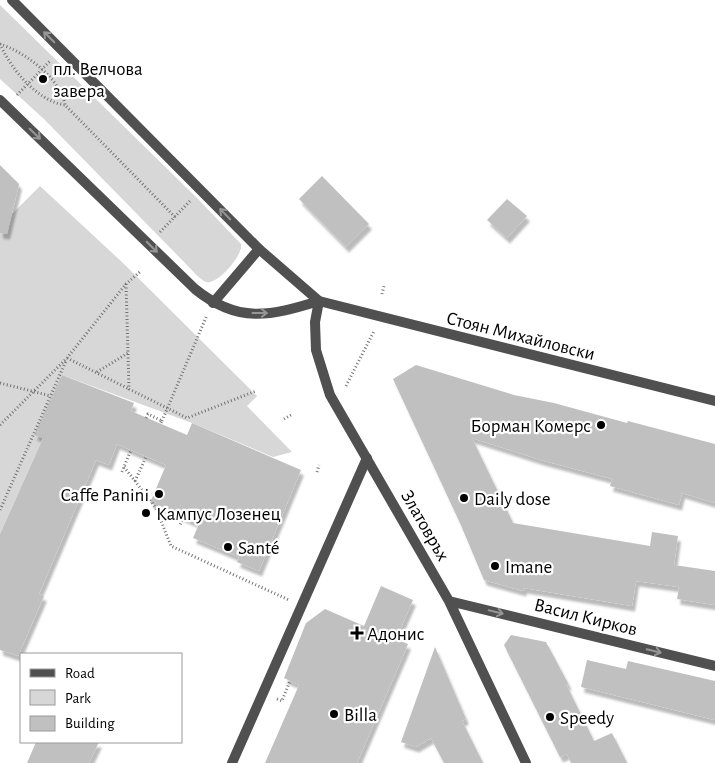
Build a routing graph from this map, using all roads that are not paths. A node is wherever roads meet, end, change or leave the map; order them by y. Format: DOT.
graph roads {
  1 [pos="12,0"];
  2 [pos="3,103"];
  3 [pos="259,249"];
  4 [pos="319,301"];
  5 [pos="212,303"];
  6 [pos="715,401"];
  7 [pos="367,458"];
  8 [pos="449,600"];
  9 [pos="715,666"];
  10 [pos="232,763"];
  11 [pos="526,763"];
  3 -- 1 [label="street, one-way"];
  2 -- 5 [label="street, one-way"];
  3 -- 4 [label="street"];
  3 -- 5 [label="street"];
  5 -- 4 [label="street, one-way"];
  4 -- 6 [label="street, Стоян Михайловски"];
  4 -- 7 [label="street, Златовръх"];
  7 -- 8 [label="street, Златовръх"];
  7 -- 10 [label="street"];
  8 -- 9 [label="street, Васил Кирков, one-way"];
  8 -- 11 [label="street, Златовръх"];
}
